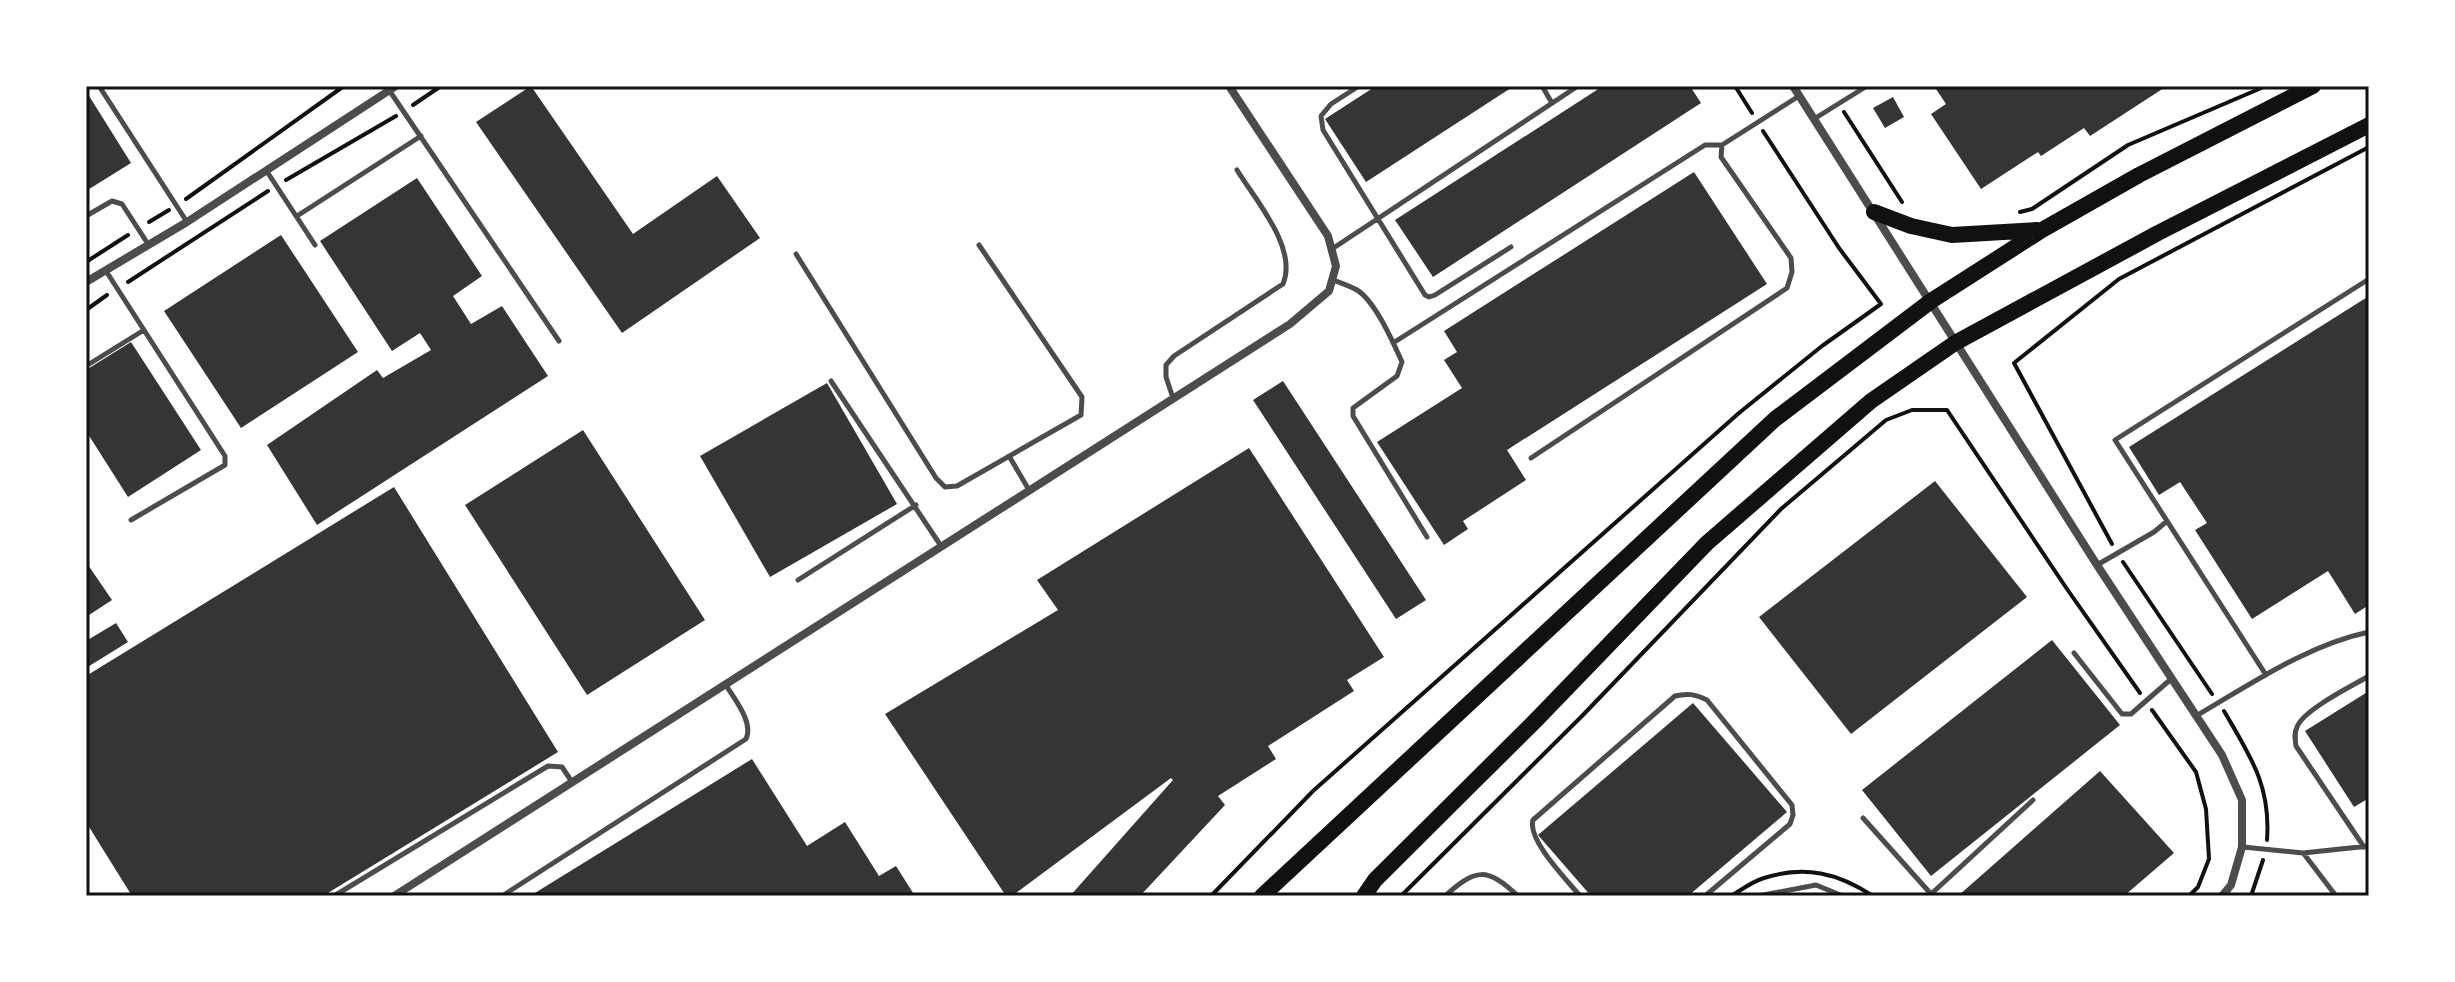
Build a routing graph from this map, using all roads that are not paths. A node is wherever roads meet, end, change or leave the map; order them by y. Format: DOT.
graph roads {
  1 [pos="99,86"];
  2 [pos="1229,86"];
  3 [pos="1359,86"];
  4 [pos="1542,86"];
  5 [pos="1578,86"];
  6 [pos="1793,86"];
  7 [pos="1867,86"];
  8 [pos="2313,86"];
  9 [pos="392,88"];
  10 [pos="1799,96"];
  11 [pos="1552,103"];
  12 [pos="1814,119"];
  13 [pos="2369,125"];
  14 [pos="421,136"];
  15 [pos="1722,145"];
  16 [pos="266,170"];
  17 [pos="1237,170"];
  18 [pos="1874,212"];
  19 [pos="86,216"];
  20 [pos="297,216"];
  21 [pos="1378,219"];
  22 [pos="187,222"];
  23 [pos="2042,230"];
  24 [pos="148,244"];
  25 [pos="315,245"];
  26 [pos="979,245"];
  27 [pos="1511,247"];
  28 [pos="1332,250"];
  29 [pos="796,254"];
  30 [pos="106,271"];
  31 [pos="1333,279"];
  32 [pos="2369,279"];
  33 [pos="86,282"];
  34 [pos="1931,301"];
  35 [pos="144,330"];
  36 [pos="559,341"];
  37 [pos="1393,343"];
  38 [pos="1955,343"];
  39 [pos="86,366"];
  40 [pos="831,381"];
  41 [pos="1173,398"];
  42 [pos="1009,456"];
  43 [pos="1531,458"];
  44 [pos="1029,490"];
  45 [pos="916,505"];
  46 [pos="131,520"];
  47 [pos="2166,522"];
  48 [pos="1427,537"];
  49 [pos="941,546"];
  50 [pos="2097,565"];
  51 [pos="798,580"];
  52 [pos="2369,632"];
  53 [pos="2074,653"];
  54 [pos="2266,675"];
  55 [pos="2369,676"];
  56 [pos="2172,678"];
  57 [pos="725,684"];
  58 [pos="2196,716"];
  59 [pos="572,782"];
  60 [pos="2033,800"];
  61 [pos="1863,818"];
  62 [pos="2242,847"];
  63 [pos="2366,847"];
  64 [pos="2303,853"];
  65 [pos="1930,895"];
  66 [pos="334,896"];
  67 [pos="394,896"];
  68 [pos="502,896"];
  69 [pos="1262,896"];
  70 [pos="1364,896"];
  71 [pos="1445,896"];
  72 [pos="1518,896"];
  73 [pos="1580,896"];
  74 [pos="1705,896"];
  75 [pos="1758,896"];
  76 [pos="1843,896"];
  77 [pos="2222,896"];
  78 [pos="2336,896"];
  1 -- 22 [label="lane"];
  2 -- 28 [label="street"];
  3 -- 21 [label="lane"];
  4 -- 11 [label="lane"];
  5 -- 11 [label="lane"];
  6 -- 10 [label="street"];
  7 -- 12 [label="lane"];
  8 -- 23 [label="main road"];
  9 -- 14 [label="lane"];
  9 -- 16 [label="street"];
  10 -- 12 [label="street"];
  10 -- 15 [label="lane"];
  11 -- 21 [label="lane"];
  12 -- 18 [label="street"];
  13 -- 38 [label="main road"];
  14 -- 20 [label="lane"];
  14 -- 36 [label="lane"];
  15 -- 37 [label="lane"];
  15 -- 43 [label="lane"];
  16 -- 20 [label="lane"];
  16 -- 22 [label="street"];
  17 -- 41 [label="lane"];
  18 -- 23 [label="main road"];
  18 -- 34 [label="street"];
  19 -- 24 [label="lane"];
  20 -- 25 [label="lane"];
  21 -- 27 [label="lane"];
  21 -- 28 [label="lane"];
  22 -- 24 [label="street"];
  23 -- 34 [label="main road"];
  24 -- 30 [label="street"];
  26 -- 42 [label="lane"];
  28 -- 31 [label="street"];
  29 -- 42 [label="lane"];
  30 -- 33 [label="street"];
  30 -- 35 [label="lane"];
  31 -- 37 [label="lane"];
  31 -- 41 [label="street"];
  32 -- 47 [label="lane"];
  34 -- 38 [label="street"];
  34 -- 69 [label="main road"];
  35 -- 39 [label="lane"];
  35 -- 46 [label="lane"];
  37 -- 48 [label="lane"];
  38 -- 50 [label="street"];
  38 -- 70 [label="main road"];
  40 -- 45 [label="lane"];
  41 -- 44 [label="street"];
  42 -- 44 [label="lane"];
  44 -- 49 [label="street"];
  45 -- 49 [label="lane"];
  45 -- 51 [label="lane"];
  47 -- 50 [label="lane"];
  47 -- 54 [label="lane"];
  49 -- 57 [label="street"];
  50 -- 56 [label="street"];
  52 -- 54 [label="lane"];
  53 -- 56 [label="lane"];
  54 -- 58 [label="lane"];
  55 -- 63 [label="lane"];
  56 -- 58 [label="street"];
  57 -- 59 [label="street"];
  57 -- 68 [label="lane"];
  58 -- 62 [label="street"];
  59 -- 66 [label="lane"];
  59 -- 67 [label="street"];
  60 -- 65 [label="lane"];
  61 -- 65 [label="lane"];
  62 -- 64 [label="lane"];
  62 -- 77 [label="street"];
  63 -- 64 [label="lane"];
  64 -- 78 [label="lane"];
  71 -- 72 [label="lane"];
  73 -- 74 [label="lane"];
  75 -- 76 [label="lane"];
}
